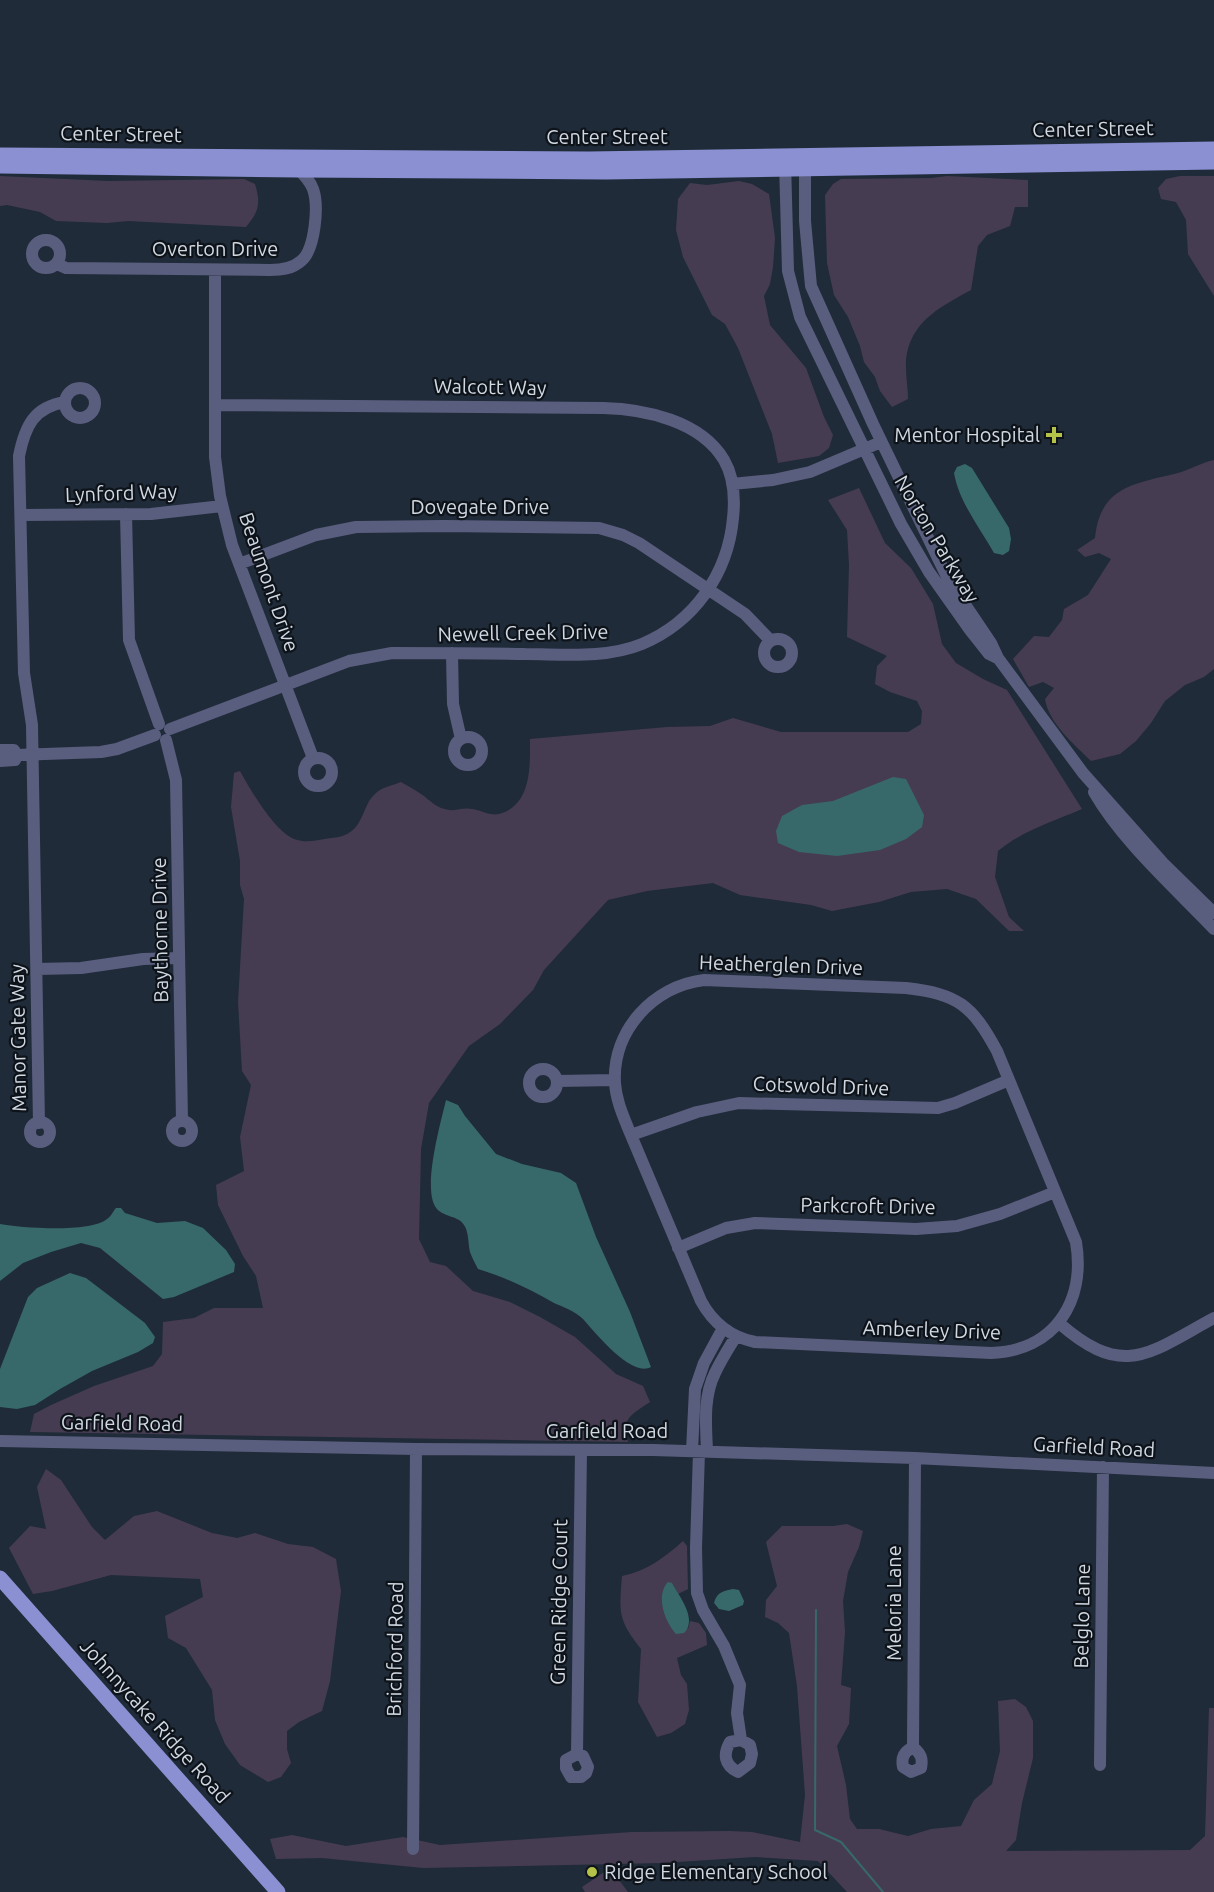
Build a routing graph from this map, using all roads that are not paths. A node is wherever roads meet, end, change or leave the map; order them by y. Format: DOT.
graph roads {
  1 [pos="1214,148"];
  2 [pos="0,155"];
  3 [pos="784,162"];
  4 [pos="805,162"];
  5 [pos="1214,162"];
  6 [pos="718,164"];
  7 [pos="0,166"];
  8 [pos="299,170"];
  9 [pos="327,171"];
  10 [pos="314,193"];
  11 [pos="57,264"];
  12 [pos="215,270"];
  13 [pos="65,402"];
  14 [pos="215,405"];
  15 [pos="881,442"];
  16 [pos="865,449"];
  17 [pos="732,484"];
  18 [pos="222,506"];
  19 [pos="126,514"];
  20 [pos="21,515"];
  21 [pos="239,564"];
  22 [pos="710,590"];
  23 [pos="771,641"];
  24 [pos="452,653"];
  25 [pos="998,658"];
  26 [pos="285,685"];
  27 [pos="162,732"];
  28 [pos="461,739"];
  29 [pos="0,750"];
  30 [pos="17,755"];
  31 [pos="33,755"];
  32 [pos="313,758"];
  33 [pos="0,761"];
  34 [pos="1083,773"];
  35 [pos="1214,913"];
  36 [pos="1214,929"];
  37 [pos="180,958"];
  38 [pos="37,969"];
  39 [pos="958,1003"];
  40 [pos="615,1080"];
  41 [pos="1009,1080"];
  42 [pos="557,1081"];
  43 [pos="182,1122"];
  44 [pos="39,1123"];
  45 [pos="631,1136"];
  46 [pos="1055,1192"];
  47 [pos="678,1248"];
  48 [pos="1214,1318"];
  49 [pos="1059,1323"];
  50 [pos="729,1332"];
  51 [pos="0,1441"];
  52 [pos="416,1449"];
  53 [pos="581,1450"];
  54 [pos="699,1451"];
  55 [pos="915,1458"];
  56 [pos="1103,1467"];
  57 [pos="1214,1473"];
  58 [pos="0,1578"];
  59 [pos="741,1740"];
  60 [pos="913,1748"];
  61 [pos="577,1754"];
  62 [pos="1100,1765"];
  63 [pos="413,1850"];
  64 [pos="278,1892"];
  1 -- 4 [label="main road, Center Street"];
  2 -- 6 [label="main road, Center Street"];
  3 -- 4 [label="main road, Center Street"];
  3 -- 6 [label="main road, Center Street"];
  3 -- 16 [label="street, Norton Parkway"];
  4 -- 5 [label="main road, Center Street"];
  4 -- 15 [label="street, Norton Parkway"];
  6 -- 9 [label="main road, Center Street"];
  7 -- 8 [label="main road, Center Street"];
  8 -- 9 [label="main road, Center Street"];
  8 -- 10 [label="street"];
  9 -- 10 [label="street, Overton Drive"];
  10 -- 12 [label="street, Overton Drive"];
  11 -- 12 [label="street, Overton Drive"];
  12 -- 14 [label="street, Beaumont Drive"];
  13 -- 20 [label="street, Manor Gate Way"];
  14 -- 17 [label="street, Walcott Way"];
  14 -- 18 [label="street, Beaumont Drive"];
  15 -- 16 [label="street"];
  15 -- 25 [label="street, Norton Parkway"];
  16 -- 17 [label="street"];
  16 -- 25 [label="street, Norton Parkway"];
  17 -- 22 [label="street, Newell Creek Drive"];
  18 -- 19 [label="street, Lynford Way"];
  18 -- 21 [label="street, Beaumont Drive"];
  19 -- 20 [label="street, Lynford Way"];
  19 -- 27 [label="street, Baythorne Drive"];
  20 -- 31 [label="street, Manor Gate Way"];
  21 -- 22 [label="street, Dovegate Drive"];
  21 -- 26 [label="street, Beaumont Drive"];
  22 -- 23 [label="street, Dovegate Drive"];
  22 -- 24 [label="street, Newell Creek Drive"];
  24 -- 26 [label="street, Newell Creek Drive"];
  24 -- 28 [label="street"];
  25 -- 34 [label="street, Norton Parkway"];
  26 -- 27 [label="street, Newell Creek Drive"];
  26 -- 32 [label="street, Beaumont Drive"];
  27 -- 31 [label="street, Newell Creek Drive"];
  27 -- 37 [label="street, Baythorne Drive"];
  29 -- 30 [label="street, Newell Creek Drive"];
  30 -- 31 [label="street, Newell Creek Drive"];
  30 -- 33 [label="street, Newell Creek Drive"];
  31 -- 38 [label="street, Manor Gate Way"];
  34 -- 35 [label="street, Norton Parkway"];
  34 -- 36 [label="street, Norton Parkway"];
  37 -- 38 [label="street"];
  37 -- 43 [label="street, Baythorne Drive"];
  38 -- 44 [label="street, Manor Gate Way"];
  39 -- 40 [label="street, Heatherglen Drive"];
  39 -- 41 [label="street, Amberley Drive"];
  40 -- 42 [label="street"];
  40 -- 45 [label="street, Heatherglen Drive"];
  41 -- 45 [label="street, Cotswold Drive"];
  41 -- 46 [label="street, Amberley Drive"];
  45 -- 47 [label="street, Heatherglen Drive"];
  46 -- 47 [label="street, Parkcroft Drive"];
  46 -- 49 [label="street, Amberley Drive"];
  47 -- 50 [label="street, Heatherglen Drive"];
  48 -- 49 [label="street"];
  49 -- 50 [label="street, Amberley Drive"];
  50 -- 54 [label="street"];
  51 -- 52 [label="street, Garfield Road"];
  52 -- 53 [label="street, Garfield Road"];
  52 -- 63 [label="street, Brichford Road"];
  53 -- 54 [label="street, Garfield Road"];
  53 -- 61 [label="street, Green Ridge Court"];
  54 -- 55 [label="street, Garfield Road"];
  54 -- 59 [label="street"];
  55 -- 56 [label="street, Garfield Road"];
  55 -- 60 [label="street, Meloria Lane"];
  56 -- 57 [label="street, Garfield Road"];
  56 -- 62 [label="street, Belglo Lane"];
  58 -- 64 [label="main road, Johnnycake Ridge Road"];
}
